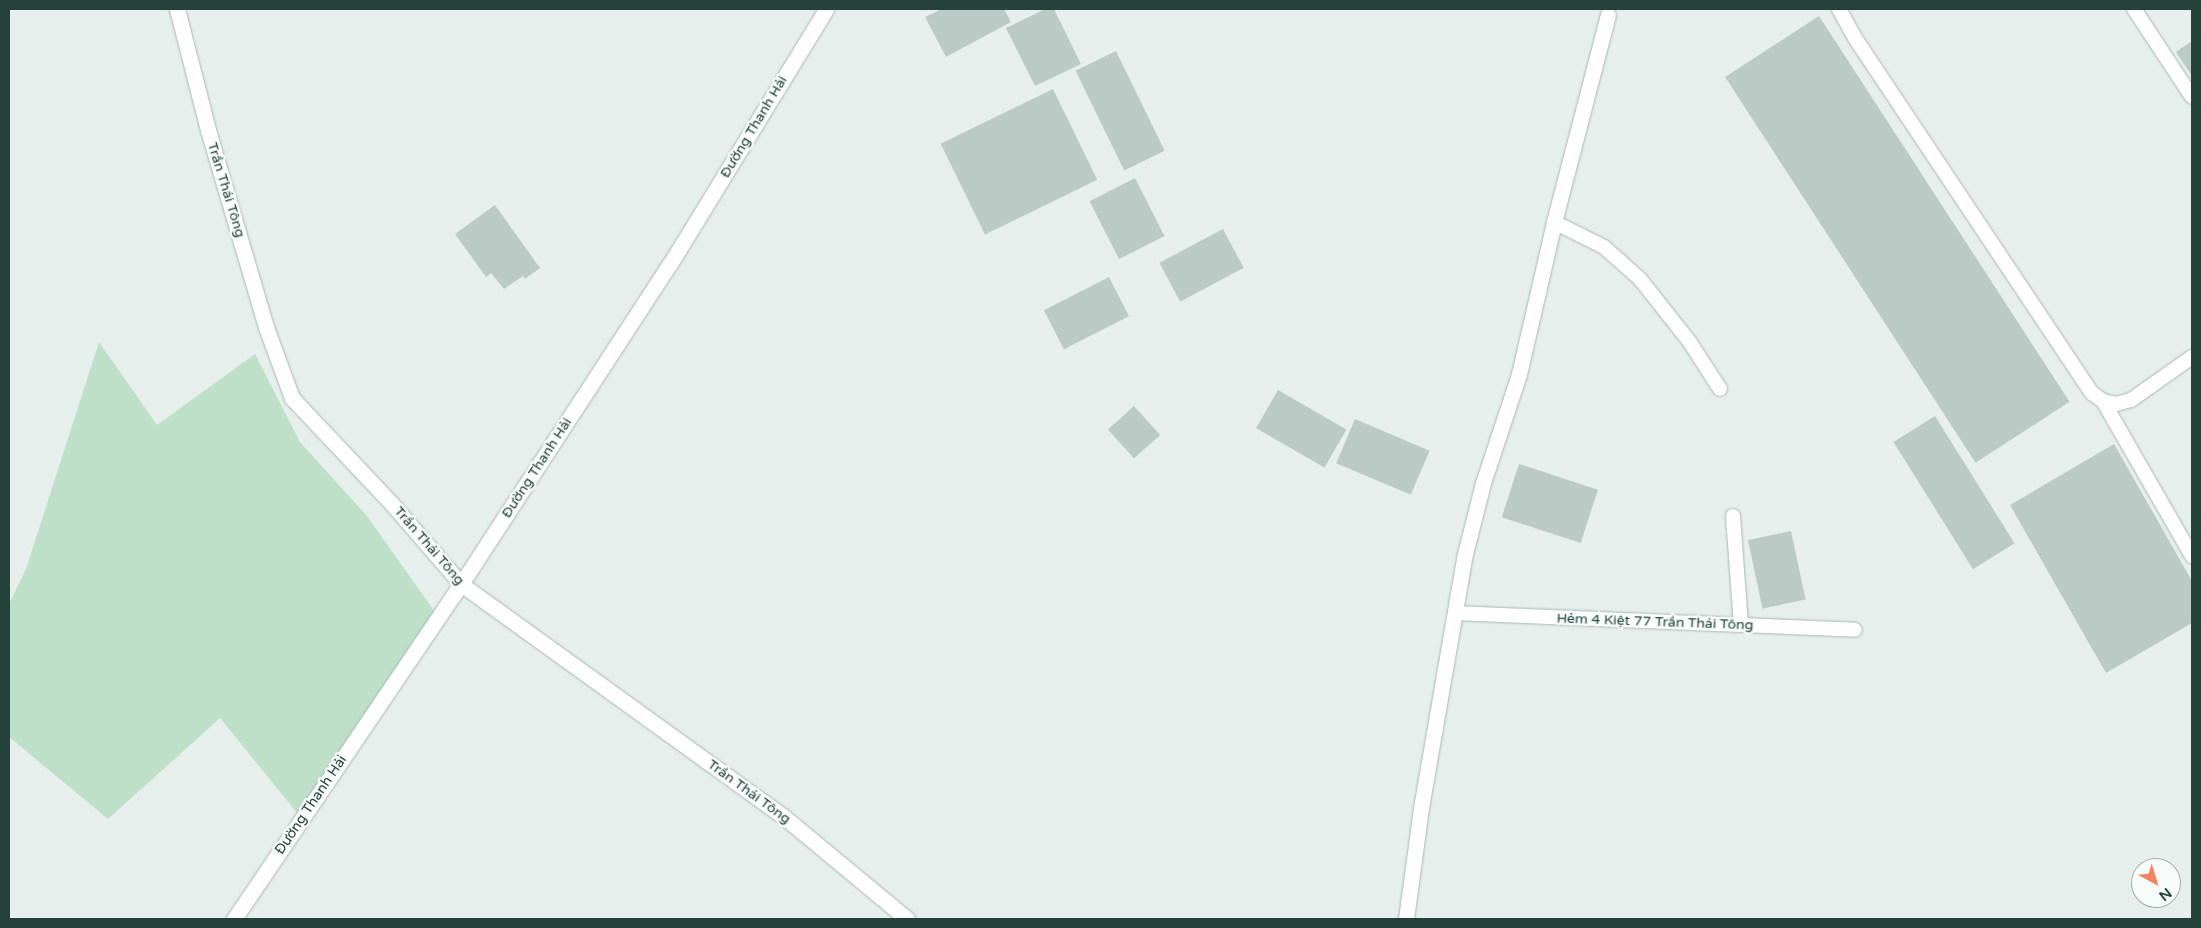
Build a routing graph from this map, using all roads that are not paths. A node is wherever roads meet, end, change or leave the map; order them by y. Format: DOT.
graph roads {
  1 [pos="177,9"];
  2 [pos="826,9"];
  3 [pos="1839,9"];
  4 [pos="2134,9"];
  5 [pos="1608,15"];
  6 [pos="2192,97"];
  7 [pos="1554,222"];
  8 [pos="2192,357"];
  9 [pos="1720,389"];
  10 [pos="2103,402"];
  11 [pos="1733,516"];
  12 [pos="2192,556"];
  13 [pos="461,584"];
  14 [pos="1455,613"];
  15 [pos="1741,625"];
  16 [pos="1855,630"];
  17 [pos="234,919"];
  18 [pos="907,919"];
  19 [pos="1406,919"];
  1 -- 13 [label="street, Trần Thái Tông"];
  2 -- 13 [label="street, Đường Thanh Hải"];
  3 -- 10 [label="lane"];
  4 -- 6 [label="lane"];
  5 -- 7 [label="street"];
  7 -- 9 [label="lane"];
  7 -- 14 [label="street"];
  8 -- 10 [label="lane"];
  10 -- 12 [label="lane"];
  11 -- 15 [label="lane"];
  13 -- 17 [label="street, Đường Thanh Hải"];
  13 -- 18 [label="street, Trần Thái Tông"];
  14 -- 15 [label="lane, Hẻm 4 Kiệt 77 Trần Thái Tông"];
  14 -- 19 [label="street"];
  15 -- 16 [label="lane, Hẻm 4 Kiệt 77 Trần Thái Tông"];
}
